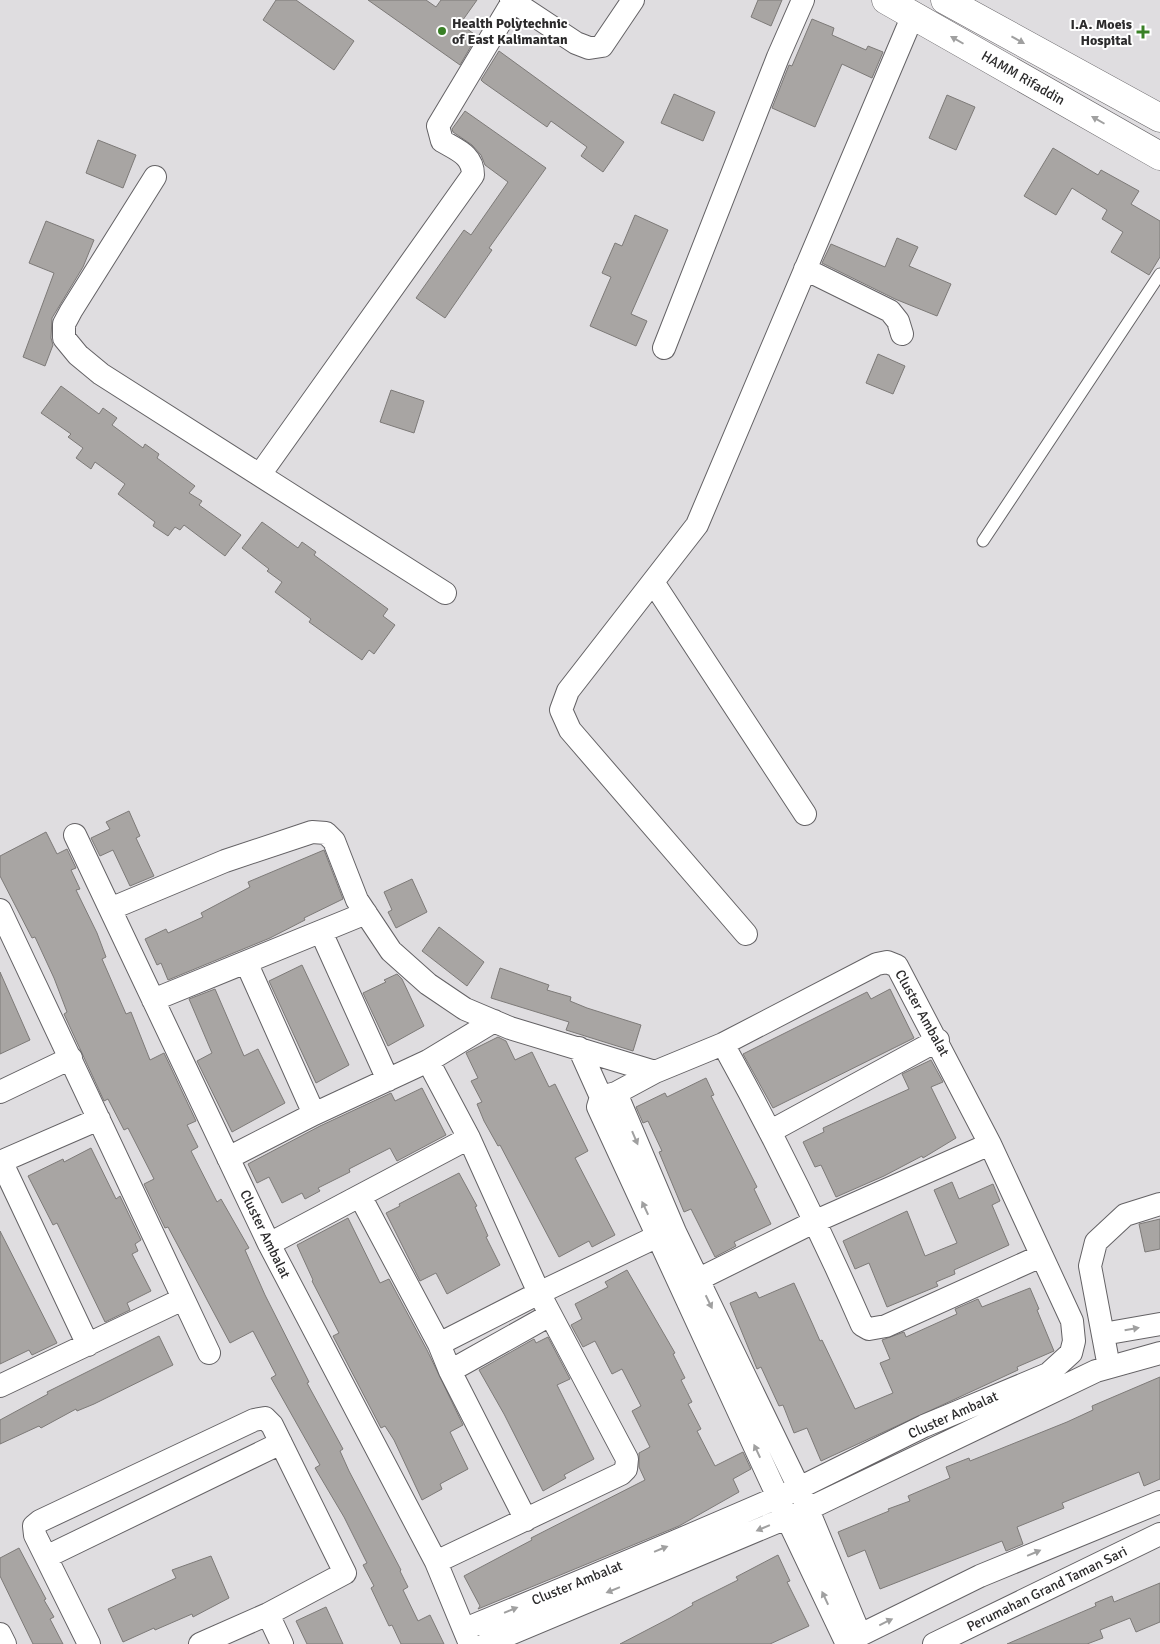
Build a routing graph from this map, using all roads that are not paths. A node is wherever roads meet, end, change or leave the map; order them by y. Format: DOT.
graph roads {
  1 [pos="633,0"];
  2 [pos="803,0"];
  3 [pos="886,0"];
  4 [pos="945,0"];
  5 [pos="512,1"];
  6 [pos="913,15"];
  7 [pos="1153,129"];
  8 [pos="155,177"];
  9 [pos="805,269"];
  10 [pos="1160,274"];
  11 [pos="902,334"];
  12 [pos="664,348"];
  13 [pos="260,474"];
  14 [pos="983,541"];
  15 [pos="653,582"];
  16 [pos="446,593"];
  17 [pos="805,814"];
  18 [pos="75,835"];
  19 [pos="110,909"];
  20 [pos="0,910"];
  21 [pos="366,913"];
  22 [pos="321,932"];
  23 [pos="746,934"];
  24 [pos="246,962"];
  25 [pos="153,1000"];
  26 [pos="494,1021"];
  27 [pos="938,1040"];
  28 [pos="723,1044"];
  29 [pos="579,1048"];
  30 [pos="71,1058"];
  31 [pos="428,1061"];
  32 [pos="655,1072"];
  33 [pos="388,1080"];
  34 [pos="0,1092"];
  35 [pos="608,1095"];
  36 [pos="314,1114"];
  37 [pos="99,1119"];
  38 [pos="772,1131"];
  39 [pos="469,1138"];
  40 [pos="990,1144"];
  41 [pos="228,1158"];
  42 [pos="1,1162"];
  43 [pos="360,1196"];
  44 [pos="1160,1204"];
  45 [pos="816,1221"];
  46 [pos="658,1236"];
  47 [pos="269,1244"];
  48 [pos="1041,1256"];
  49 [pos="690,1283"];
  50 [pos="539,1293"];
  51 [pos="183,1299"];
  52 [pos="550,1315"];
  53 [pos="1160,1324"];
  54 [pos="1104,1338"];
  55 [pos="439,1344"];
  56 [pos="88,1345"];
  57 [pos="1160,1352"];
  58 [pos="209,1353"];
  59 [pos="1110,1367"];
  60 [pos="450,1371"];
  61 [pos="0,1386"];
  62 [pos="281,1443"];
  63 [pos="799,1488"];
  64 [pos="778,1497"];
  65 [pos="1160,1502"];
  66 [pos="808,1509"];
  67 [pos="787,1518"];
  68 [pos="526,1520"];
  69 [pos="1160,1534"];
  70 [pos="46,1557"];
  71 [pos="436,1562"];
  72 [pos="268,1614"];
  73 [pos="0,1634"];
  74 [pos="468,1636"];
  75 [pos="850,1640"];
  76 [pos="5,1644"];
  77 [pos="90,1644"];
  78 [pos="200,1644"];
  79 [pos="282,1644"];
  80 [pos="486,1644"];
  81 [pos="934,1644"];
  1 -- 5 [label="street"];
  2 -- 12 [label="street"];
  3 -- 6 [label="main road, HAMM Rifaddin"];
  4 -- 7 [label="main road, HAMM Rifaddin, one-way"];
  5 -- 13 [label="street"];
  7 -- 6 [label="main road, HAMM Rifaddin, one-way"];
  6 -- 9 [label="street"];
  8 -- 13 [label="street"];
  9 -- 11 [label="street"];
  9 -- 15 [label="street"];
  10 -- 14 [label="lane"];
  13 -- 16 [label="street"];
  15 -- 17 [label="street"];
  15 -- 23 [label="street"];
  18 -- 19 [label="street, Cluster Ambalat"];
  19 -- 21 [label="street"];
  19 -- 25 [label="street, Cluster Ambalat"];
  20 -- 30 [label="street"];
  21 -- 22 [label="street"];
  21 -- 26 [label="street"];
  22 -- 24 [label="street"];
  22 -- 33 [label="street"];
  24 -- 25 [label="street"];
  24 -- 36 [label="street"];
  25 -- 41 [label="street, Cluster Ambalat"];
  26 -- 29 [label="street"];
  26 -- 31 [label="street"];
  27 -- 28 [label="street, Cluster Ambalat"];
  27 -- 38 [label="street"];
  27 -- 40 [label="street, Cluster Ambalat"];
  28 -- 32 [label="street, Cluster Ambalat"];
  28 -- 38 [label="street"];
  29 -- 32 [label="street"];
  29 -- 35 [label="street"];
  30 -- 34 [label="street"];
  30 -- 37 [label="street"];
  31 -- 33 [label="street"];
  31 -- 39 [label="street"];
  32 -- 35 [label="street, Cluster Ambalat"];
  33 -- 36 [label="street"];
  46 -- 35 [label="street, one-way"];
  35 -- 49 [label="street, one-way"];
  36 -- 41 [label="street"];
  37 -- 42 [label="street"];
  37 -- 51 [label="street"];
  38 -- 45 [label="street"];
  39 -- 43 [label="street"];
  39 -- 50 [label="street"];
  40 -- 45 [label="street"];
  40 -- 48 [label="street, Cluster Ambalat"];
  41 -- 47 [label="street, Cluster Ambalat"];
  42 -- 56 [label="street"];
  43 -- 47 [label="street"];
  43 -- 55 [label="street"];
  44 -- 54 [label="street"];
  45 -- 48 [label="street"];
  45 -- 49 [label="street"];
  46 -- 49 [label="street"];
  46 -- 50 [label="street"];
  47 -- 71 [label="street, Cluster Ambalat"];
  48 -- 63 [label="street, Cluster Ambalat"];
  49 -- 63 [label="street, one-way"];
  64 -- 49 [label="street, one-way"];
  50 -- 52 [label="street"];
  50 -- 55 [label="street"];
  51 -- 56 [label="street"];
  51 -- 58 [label="street"];
  52 -- 60 [label="street"];
  52 -- 68 [label="street"];
  54 -- 53 [label="street, one-way"];
  54 -- 59 [label="street"];
  55 -- 60 [label="street"];
  56 -- 61 [label="street"];
  57 -- 59 [label="street, Cluster Ambalat"];
  59 -- 66 [label="street, Cluster Ambalat"];
  60 -- 68 [label="street"];
  62 -- 70 [label="street"];
  62 -- 70 [label="street"];
  62 -- 72 [label="street"];
  63 -- 64 [label="street, Cluster Ambalat"];
  63 -- 66 [label="street"];
  64 -- 67 [label="street"];
  74 -- 64 [label="street, Cluster Ambalat, one-way"];
  75 -- 65 [label="street, one-way"];
  66 -- 67 [label="street, Cluster Ambalat"];
  66 -- 75 [label="street"];
  75 -- 67 [label="street, one-way"];
  67 -- 80 [label="street, Cluster Ambalat, one-way"];
  68 -- 71 [label="street"];
  69 -- 81 [label="street, Perumahan Grand Taman Sari"];
  70 -- 77 [label="street"];
  71 -- 74 [label="street, Cluster Ambalat"];
  72 -- 78 [label="street"];
  72 -- 79 [label="street"];
  73 -- 76 [label="street"];
}
